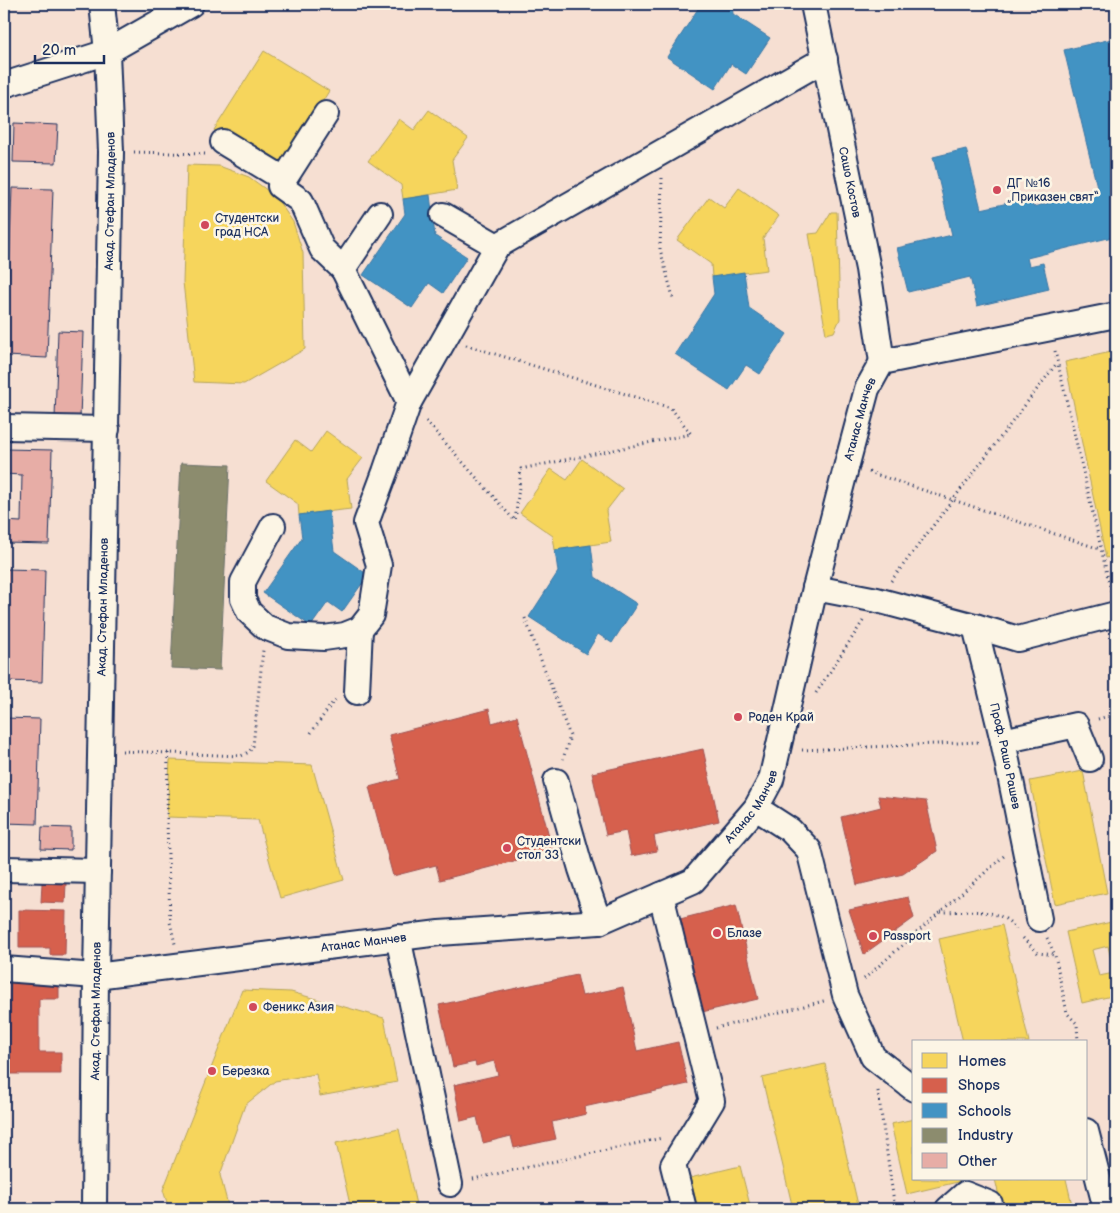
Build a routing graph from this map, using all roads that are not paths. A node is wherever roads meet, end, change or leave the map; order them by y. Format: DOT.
graph roads {
  1 [pos="102,4"];
  2 [pos="191,4"];
  3 [pos="813,4"];
  4 [pos="107,52"];
  5 [pos="825,59"];
  6 [pos="10,77"];
  7 [pos="326,114"];
  8 [pos="216,148"];
  9 [pos="284,179"];
  10 [pos="380,214"];
  11 [pos="443,215"];
  12 [pos="497,246"];
  13 [pos="343,269"];
  14 [pos="1116,315"];
  15 [pos="882,362"];
  16 [pos="409,402"];
  17 [pos="4,427"];
  18 [pos="106,429"];
  19 [pos="273,526"];
  20 [pos="815,588"];
  21 [pos="1116,614"];
  22 [pos="975,626"];
  23 [pos="360,629"];
  24 [pos="357,692"];
  25 [pos="1003,741"];
  26 [pos="1090,759"];
  27 [pos="556,781"];
  28 [pos="756,808"];
  29 [pos="4,869"];
  30 [pos="98,871"];
  31 [pos="661,895"];
  32 [pos="1039,919"];
  33 [pos="599,922"];
  34 [pos="398,937"];
  35 [pos="4,969"];
  36 [pos="96,976"];
  37 [pos="912,1087"];
  38 [pos="1088,1139"];
  39 [pos="450,1184"];
  40 [pos="94,1209"];
  41 [pos="684,1209"];
  42 [pos="948,1209"];
  43 [pos="991,1209"];
  44 [pos="1106,1209"];
  1 -- 4 [label="street, Акад. Стефан Младенов"];
  2 -- 4 [label="street"];
  3 -- 5 [label="street, Сашо Костов"];
  4 -- 6 [label="street"];
  4 -- 18 [label="street, Акад. Стефан Младенов"];
  5 -- 12 [label="street"];
  5 -- 15 [label="street, Сашо Костов"];
  7 -- 9 [label="street"];
  8 -- 9 [label="street"];
  9 -- 13 [label="street"];
  10 -- 13 [label="street"];
  11 -- 12 [label="street"];
  12 -- 16 [label="street"];
  13 -- 16 [label="street"];
  14 -- 15 [label="street, Атанас Манчев"];
  15 -- 20 [label="street, Атанас Манчев"];
  16 -- 23 [label="street"];
  17 -- 18 [label="street"];
  18 -- 30 [label="street, Акад. Стефан Младенов"];
  19 -- 23 [label="street"];
  20 -- 22 [label="street"];
  20 -- 28 [label="street, Атанас Манчев"];
  21 -- 22 [label="street"];
  22 -- 25 [label="street, Проф. Рашо Рашев"];
  23 -- 24 [label="street"];
  25 -- 26 [label="street"];
  25 -- 32 [label="street, Проф. Рашо Рашев"];
  27 -- 33 [label="street"];
  28 -- 31 [label="street, Атанас Манчев"];
  28 -- 37 [label="street"];
  29 -- 30 [label="street"];
  30 -- 36 [label="street, Акад. Стефан Младенов"];
  31 -- 33 [label="street, Атанас Манчев"];
  31 -- 41 [label="street"];
  33 -- 34 [label="street, Атанас Манчев"];
  34 -- 36 [label="street, Атанас Манчев"];
  34 -- 39 [label="street"];
  35 -- 36 [label="street, Атанас Манчев"];
  36 -- 40 [label="street, Акад. Стефан Младенов"];
  38 -- 44 [label="street"];
  42 -- 43 [label="street"];
}
